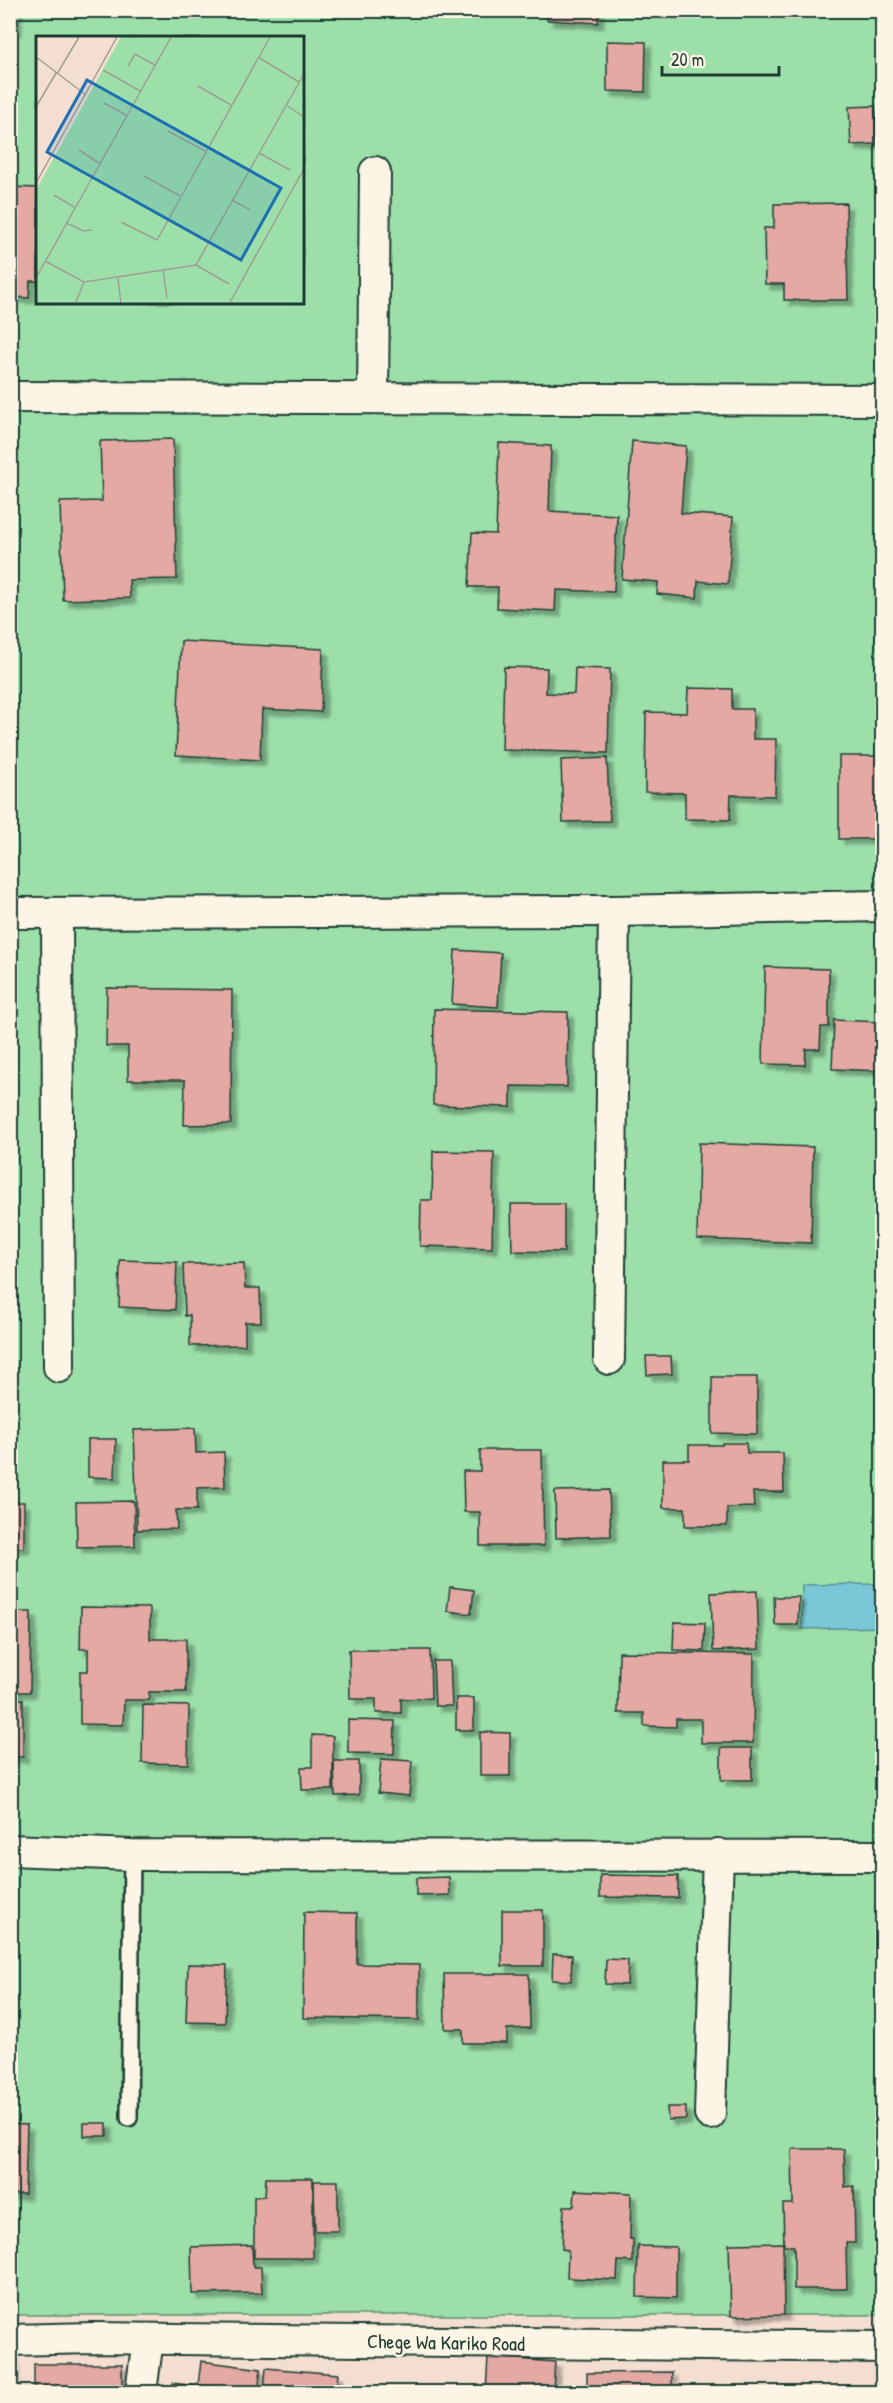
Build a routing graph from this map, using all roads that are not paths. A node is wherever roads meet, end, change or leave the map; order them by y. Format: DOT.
graph roads {
  1 [pos="375,172"];
  2 [pos="10,397"];
  3 [pos="373,398"];
  4 [pos="882,400"];
  5 [pos="882,906"];
  6 [pos="614,911"];
  7 [pos="10,913"];
  8 [pos="57,913"];
  9 [pos="609,1359"];
  10 [pos="59,1367"];
  11 [pos="10,1850"];
  12 [pos="718,1854"];
  13 [pos="132,1855"];
  14 [pos="882,1856"];
  15 [pos="710,2114"];
  16 [pos="129,2118"];
  17 [pos="148,2339"];
  18 [pos="10,2340"];
  19 [pos="882,2347"];
  20 [pos="141,2392"];
  1 -- 3 [label="street"];
  2 -- 3 [label="street"];
  3 -- 4 [label="street"];
  5 -- 6 [label="street"];
  6 -- 8 [label="street"];
  6 -- 9 [label="street"];
  7 -- 8 [label="street"];
  8 -- 10 [label="street"];
  11 -- 13 [label="street"];
  12 -- 13 [label="street"];
  12 -- 14 [label="street"];
  12 -- 15 [label="street"];
  13 -- 16 [label="lane"];
  17 -- 18 [label="street, Chege Wa Kariko Road"];
  17 -- 19 [label="street, Chege Wa Kariko Road"];
  17 -- 20 [label="street"];
}
